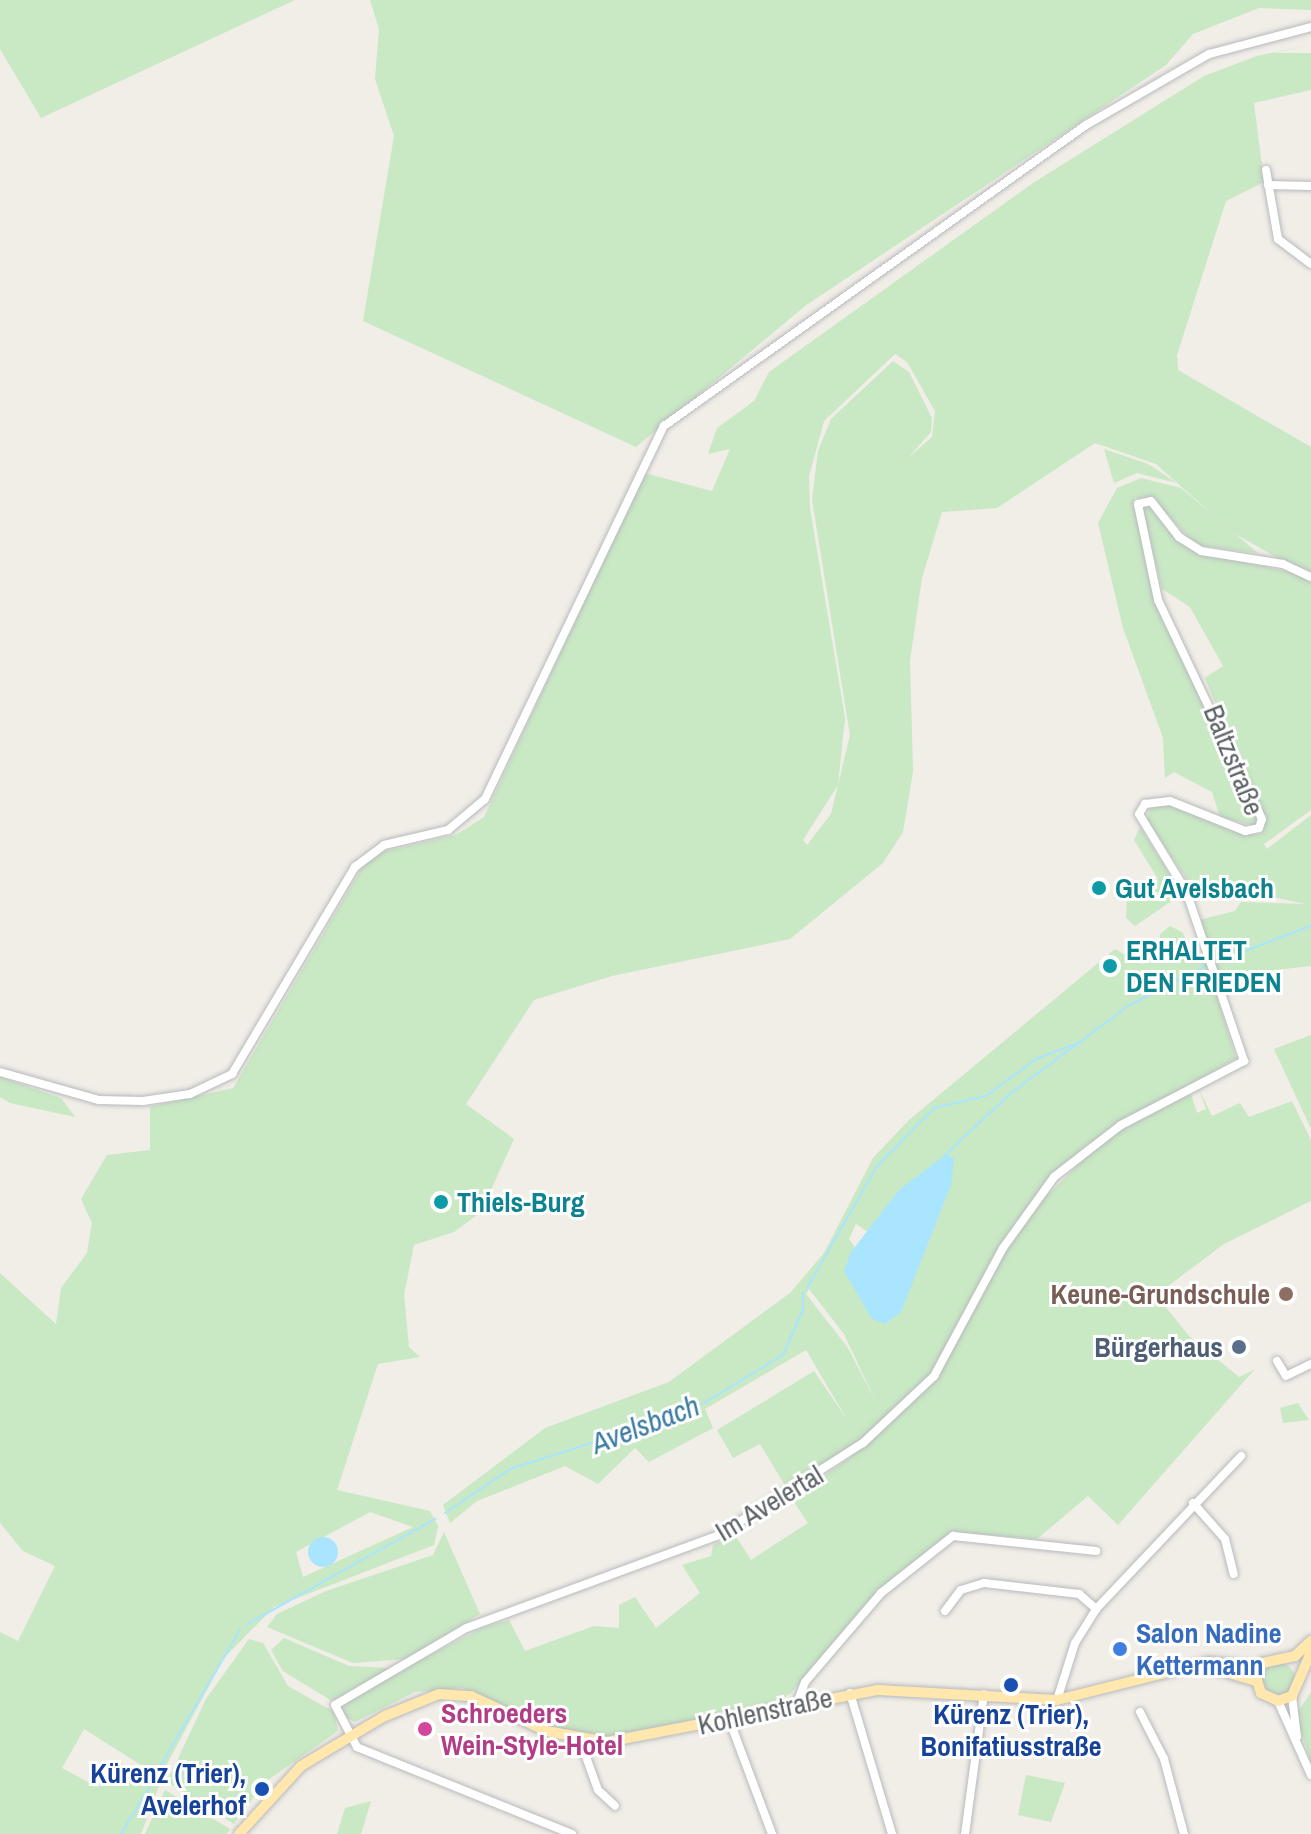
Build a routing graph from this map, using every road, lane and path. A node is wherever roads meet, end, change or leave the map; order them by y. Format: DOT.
graph roads {
  1 [pos="1311,27"];
  2 [pos="1266,170"];
  3 [pos="1268,185"];
  4 [pos="1311,186"];
  5 [pos="1311,264"];
  6 [pos="1311,577"];
  7 [pos="1244,1061"];
  8 [pos="0,1072"];
  9 [pos="1277,1361"];
  10 [pos="1311,1364"];
  11 [pos="1241,1456"];
  12 [pos="1193,1503"];
  13 [pos="1096,1551"];
  14 [pos="1234,1574"];
  15 [pos="1096,1609"];
  16 [pos="945,1611"];
  17 [pos="1311,1641"];
  18 [pos="1311,1652"];
  19 [pos="1287,1658"];
  20 [pos="1194,1665"];
  21 [pos="1260,1667"];
  22 [pos="1300,1672"];
  23 [pos="1256,1681"];
  24 [pos="850,1693"];
  25 [pos="984,1693"];
  26 [pos="1292,1696"];
  27 [pos="1057,1700"];
  28 [pos="1278,1701"];
  29 [pos="797,1703"];
  30 [pos="1140,1712"];
  31 [pos="729,1719"];
  32 [pos="351,1734"];
  33 [pos="580,1740"];
  34 [pos="1298,1742"];
  35 [pos="1311,1775"];
  36 [pos="615,1806"];
  37 [pos="239,1834"];
  38 [pos="572,1834"];
  39 [pos="772,1834"];
  40 [pos="892,1834"];
  41 [pos="965,1834"];
  42 [pos="1184,1834"];
  1 -- 8 [label="street"];
  2 -- 3 [label="street"];
  3 -- 4 [label="street"];
  3 -- 5 [label="street"];
  6 -- 7 [label="street, Baltzstraße"];
  7 -- 32 [label="street, Im Avelertal"];
  9 -- 10 [label="street"];
  11 -- 12 [label="street"];
  12 -- 14 [label="street"];
  12 -- 15 [label="street"];
  13 -- 29 [label="street"];
  15 -- 16 [label="street"];
  15 -- 27 [label="street"];
  17 -- 19 [label="main road, Kohlenstraße"];
  18 -- 22 [label="main road"];
  19 -- 21 [label="main road, Kohlenstraße"];
  19 -- 22 [label="main road"];
  20 -- 21 [label="main road, Kohlenstraße"];
  20 -- 23 [label="main road, Kohlenstraße"];
  20 -- 27 [label="main road, Kohlenstraße"];
  21 -- 23 [label="main road"];
  22 -- 26 [label="main road"];
  23 -- 28 [label="main road, Kohlenstraße"];
  24 -- 25 [label="main road, Kohlenstraße"];
  24 -- 29 [label="main road, Kohlenstraße"];
  24 -- 40 [label="street"];
  25 -- 27 [label="main road, Kohlenstraße"];
  25 -- 41 [label="street"];
  26 -- 28 [label="main road"];
  26 -- 34 [label="street"];
  28 -- 34 [label="street"];
  29 -- 31 [label="main road, Kohlenstraße"];
  30 -- 42 [label="street"];
  31 -- 33 [label="main road, Kohlenstraße"];
  31 -- 39 [label="street"];
  32 -- 33 [label="main road, Kohlenstraße"];
  32 -- 37 [label="main road"];
  32 -- 38 [label="street"];
  33 -- 36 [label="street"];
  34 -- 35 [label="street"];
}
